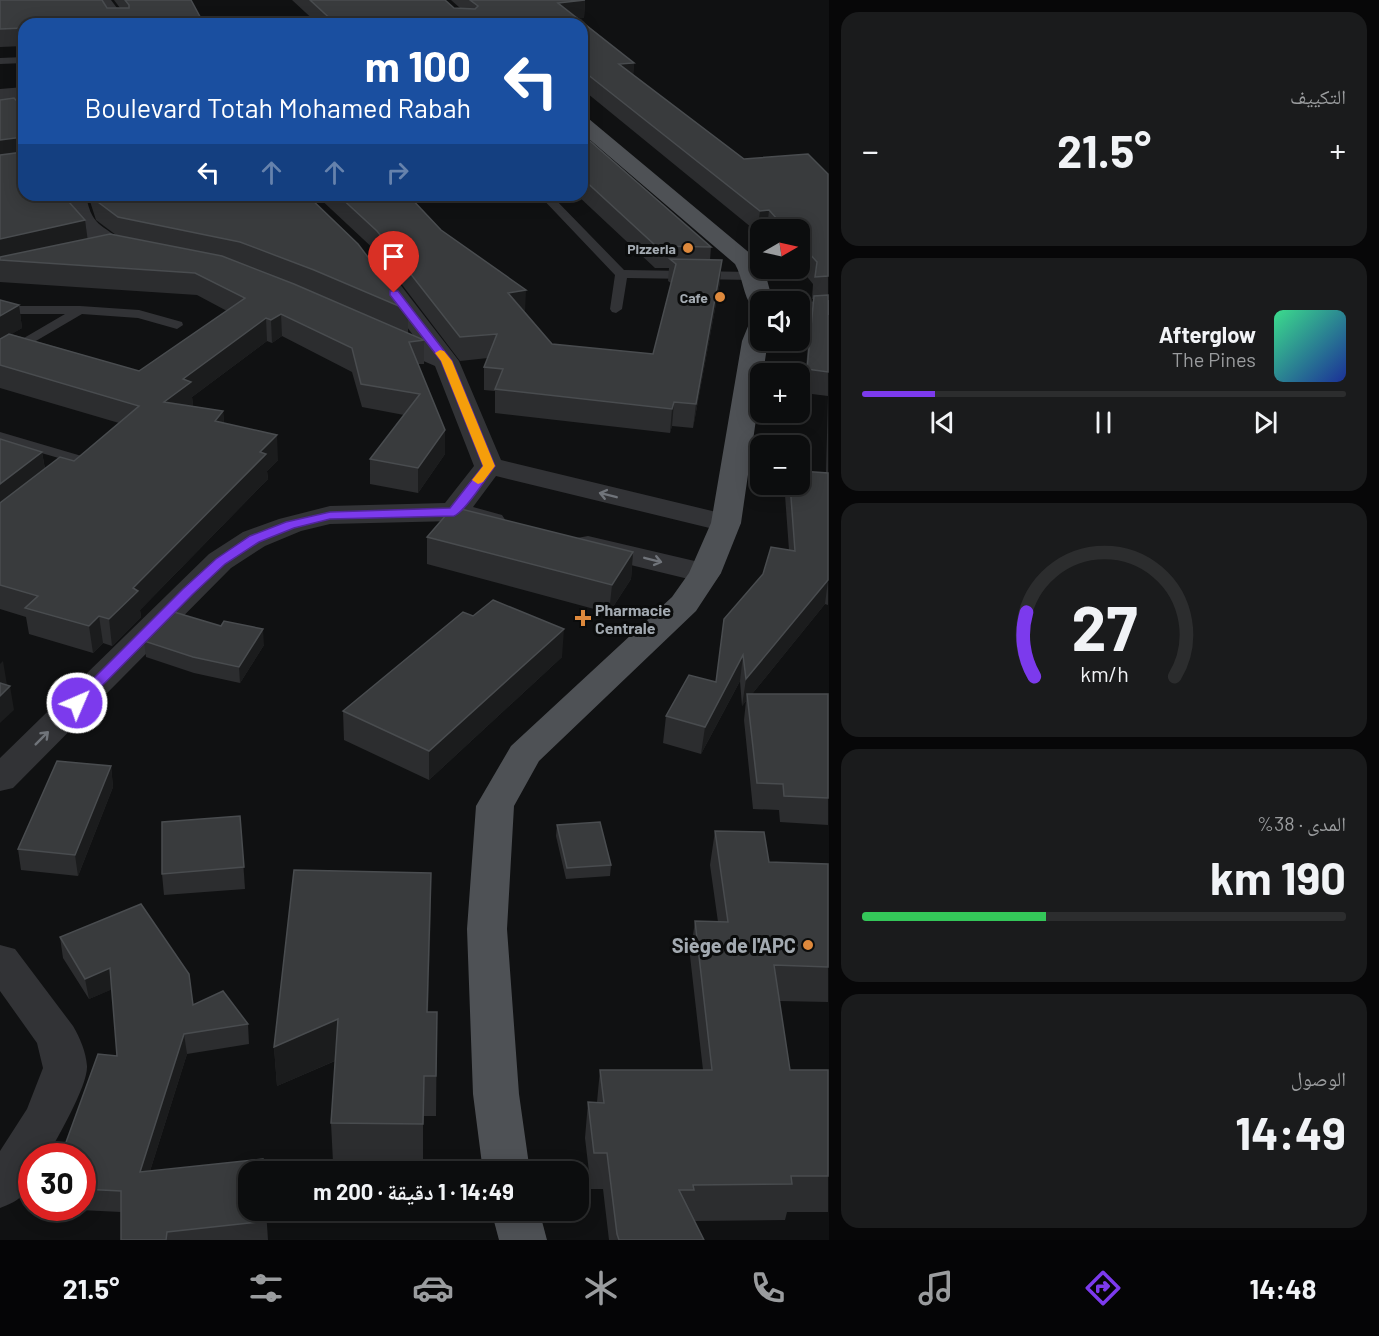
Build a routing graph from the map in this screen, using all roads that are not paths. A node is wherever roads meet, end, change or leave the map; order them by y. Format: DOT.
graph roads {
  1 [pos="102,0"];
  2 [pos="116,18"];
  3 [pos="18,60"];
  4 [pos="0,61"];
  5 [pos="18,94"];
  6 [pos="0,95"];
  7 [pos="588,128"];
  8 [pos="76,201"];
  9 [pos="551,201"];
  10 [pos="78,254"];
  11 [pos="368,259"];
  12 [pos="750,270"];
  13 [pos="621,274"];
  14 [pos="750,276"];
  15 [pos="828,307"];
  16 [pos="616,309"];
  17 [pos="810,309"];
  18 [pos="80,310"];
  19 [pos="0,313"];
  20 [pos="177,325"];
  21 [pos="365,326"];
  22 [pos="753,351"];
  23 [pos="0,358"];
  24 [pos="446,361"];
  25 [pos="0,436"];
  26 [pos="489,466"];
  27 [pos="53,481"];
  28 [pos="454,512"];
  29 [pos="726,523"];
  30 [pos="522,529"];
  31 [pos="556,537"];
  32 [pos="705,573"];
  33 [pos="0,779"];
  34 [pos="0,960"];
  35 [pos="505,1161"];
  36 [pos="0,1188"];
  37 [pos="518,1221"];
  38 [pos="523,1240"];
  1 -- 2 [label="street"];
  3 -- 4 [label="lane"];
  5 -- 6 [label="street"];
  7 -- 12 [label="main road"];
  8 -- 10 [label="street"];
  9 -- 13 [label="lane"];
  11 -- 24 [label="street"];
  13 -- 14 [label="lane"];
  13 -- 16 [label="lane"];
  15 -- 17 [label="street"];
  18 -- 19 [label="lane"];
  18 -- 20 [label="lane"];
  18 -- 23 [label="lane"];
  21 -- 24 [label="street"];
  22 -- 29 [label="main road"];
  24 -- 26 [label="street"];
  25 -- 27 [label="lane"];
  26 -- 28 [label="street"];
  29 -- 26 [label="street, one-way"];
  28 -- 30 [label="street"];
  33 -- 28 [label="street, one-way"];
  29 -- 32 [label="main road"];
  31 -- 32 [label="street, one-way"];
  32 -- 35 [label="main road"];
  34 -- 36 [label="street"];
  37 -- 38 [label="main road"];
}
